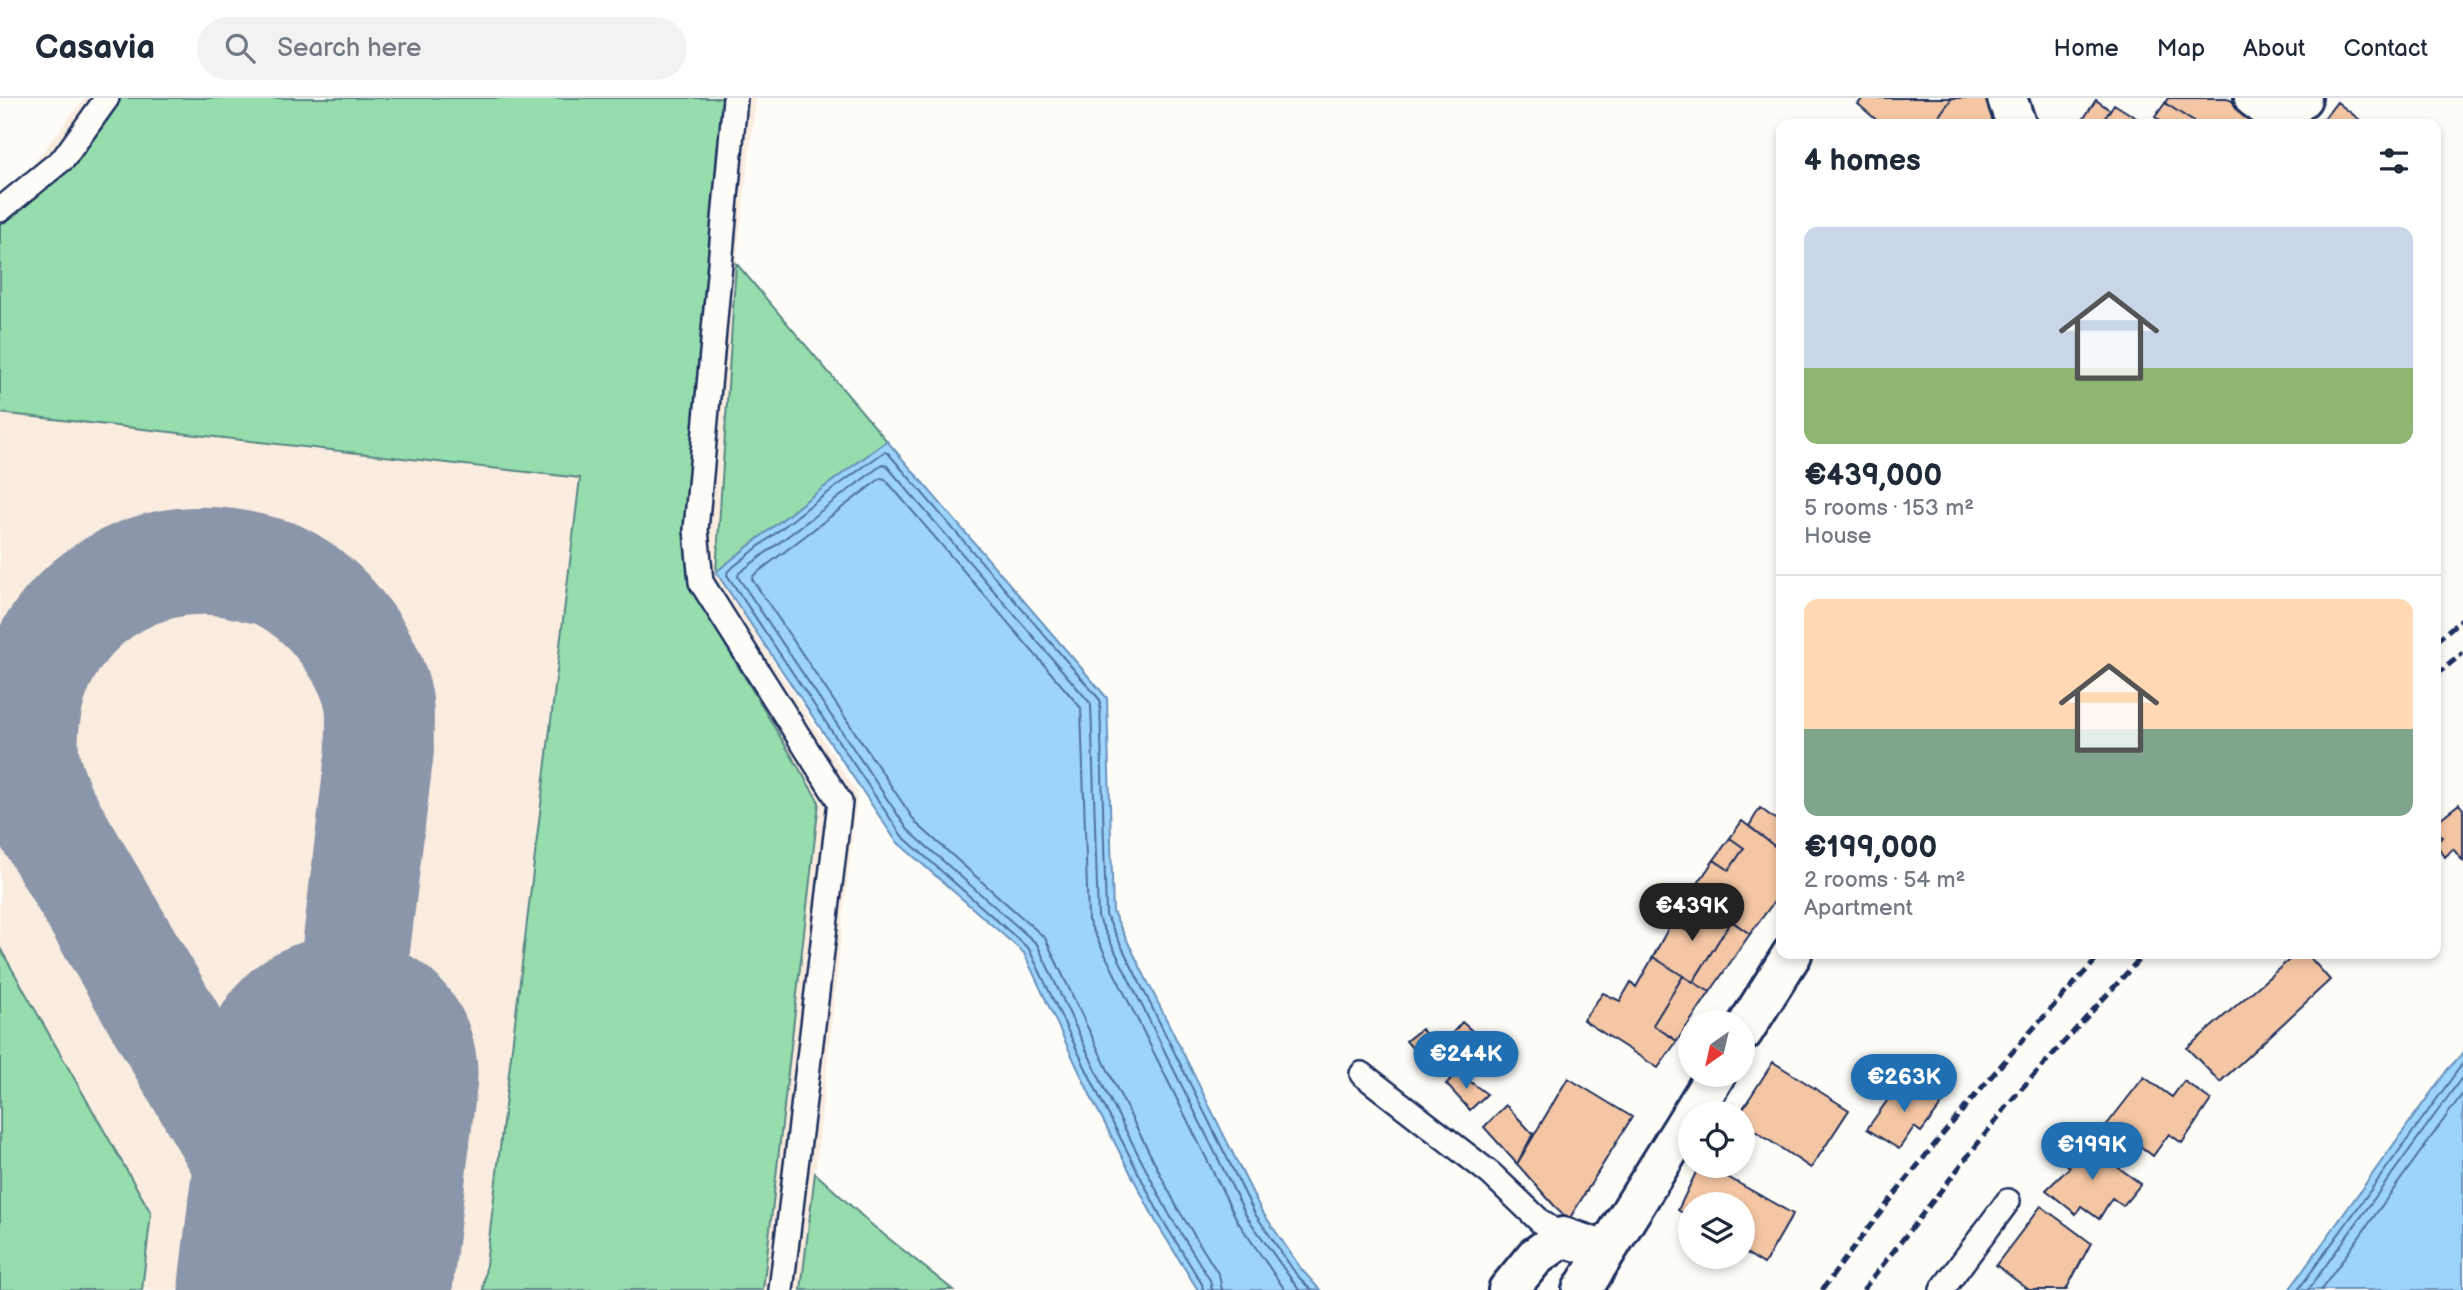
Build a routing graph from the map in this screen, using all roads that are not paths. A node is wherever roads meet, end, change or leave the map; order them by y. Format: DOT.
graph roads {
  1 [pos="107,98"];
  2 [pos="735,98"];
  3 [pos="2007,98"];
  4 [pos="2015,119"];
  5 [pos="0,210"];
  6 [pos="1789,959"];
  7 [pos="1755,1013"];
  8 [pos="1362,1074"];
  9 [pos="1678,1135"];
  10 [pos="2008,1201"];
  11 [pos="1563,1237"];
  12 [pos="1606,1251"];
  13 [pos="782,1290"];
  14 [pos="1508,1290"];
  15 [pos="1582,1290"];
  16 [pos="1942,1290"];
  1 -- 5 [label="lane"];
  2 -- 13 [label="lane"];
  3 -- 4 [label="street"];
  6 -- 7 [label="street"];
  8 -- 11 [label="lane"];
  9 -- 12 [label="street"];
  10 -- 16 [label="lane"];
  11 -- 12 [label="street"];
  11 -- 14 [label="street"];
  12 -- 15 [label="street"];
}
